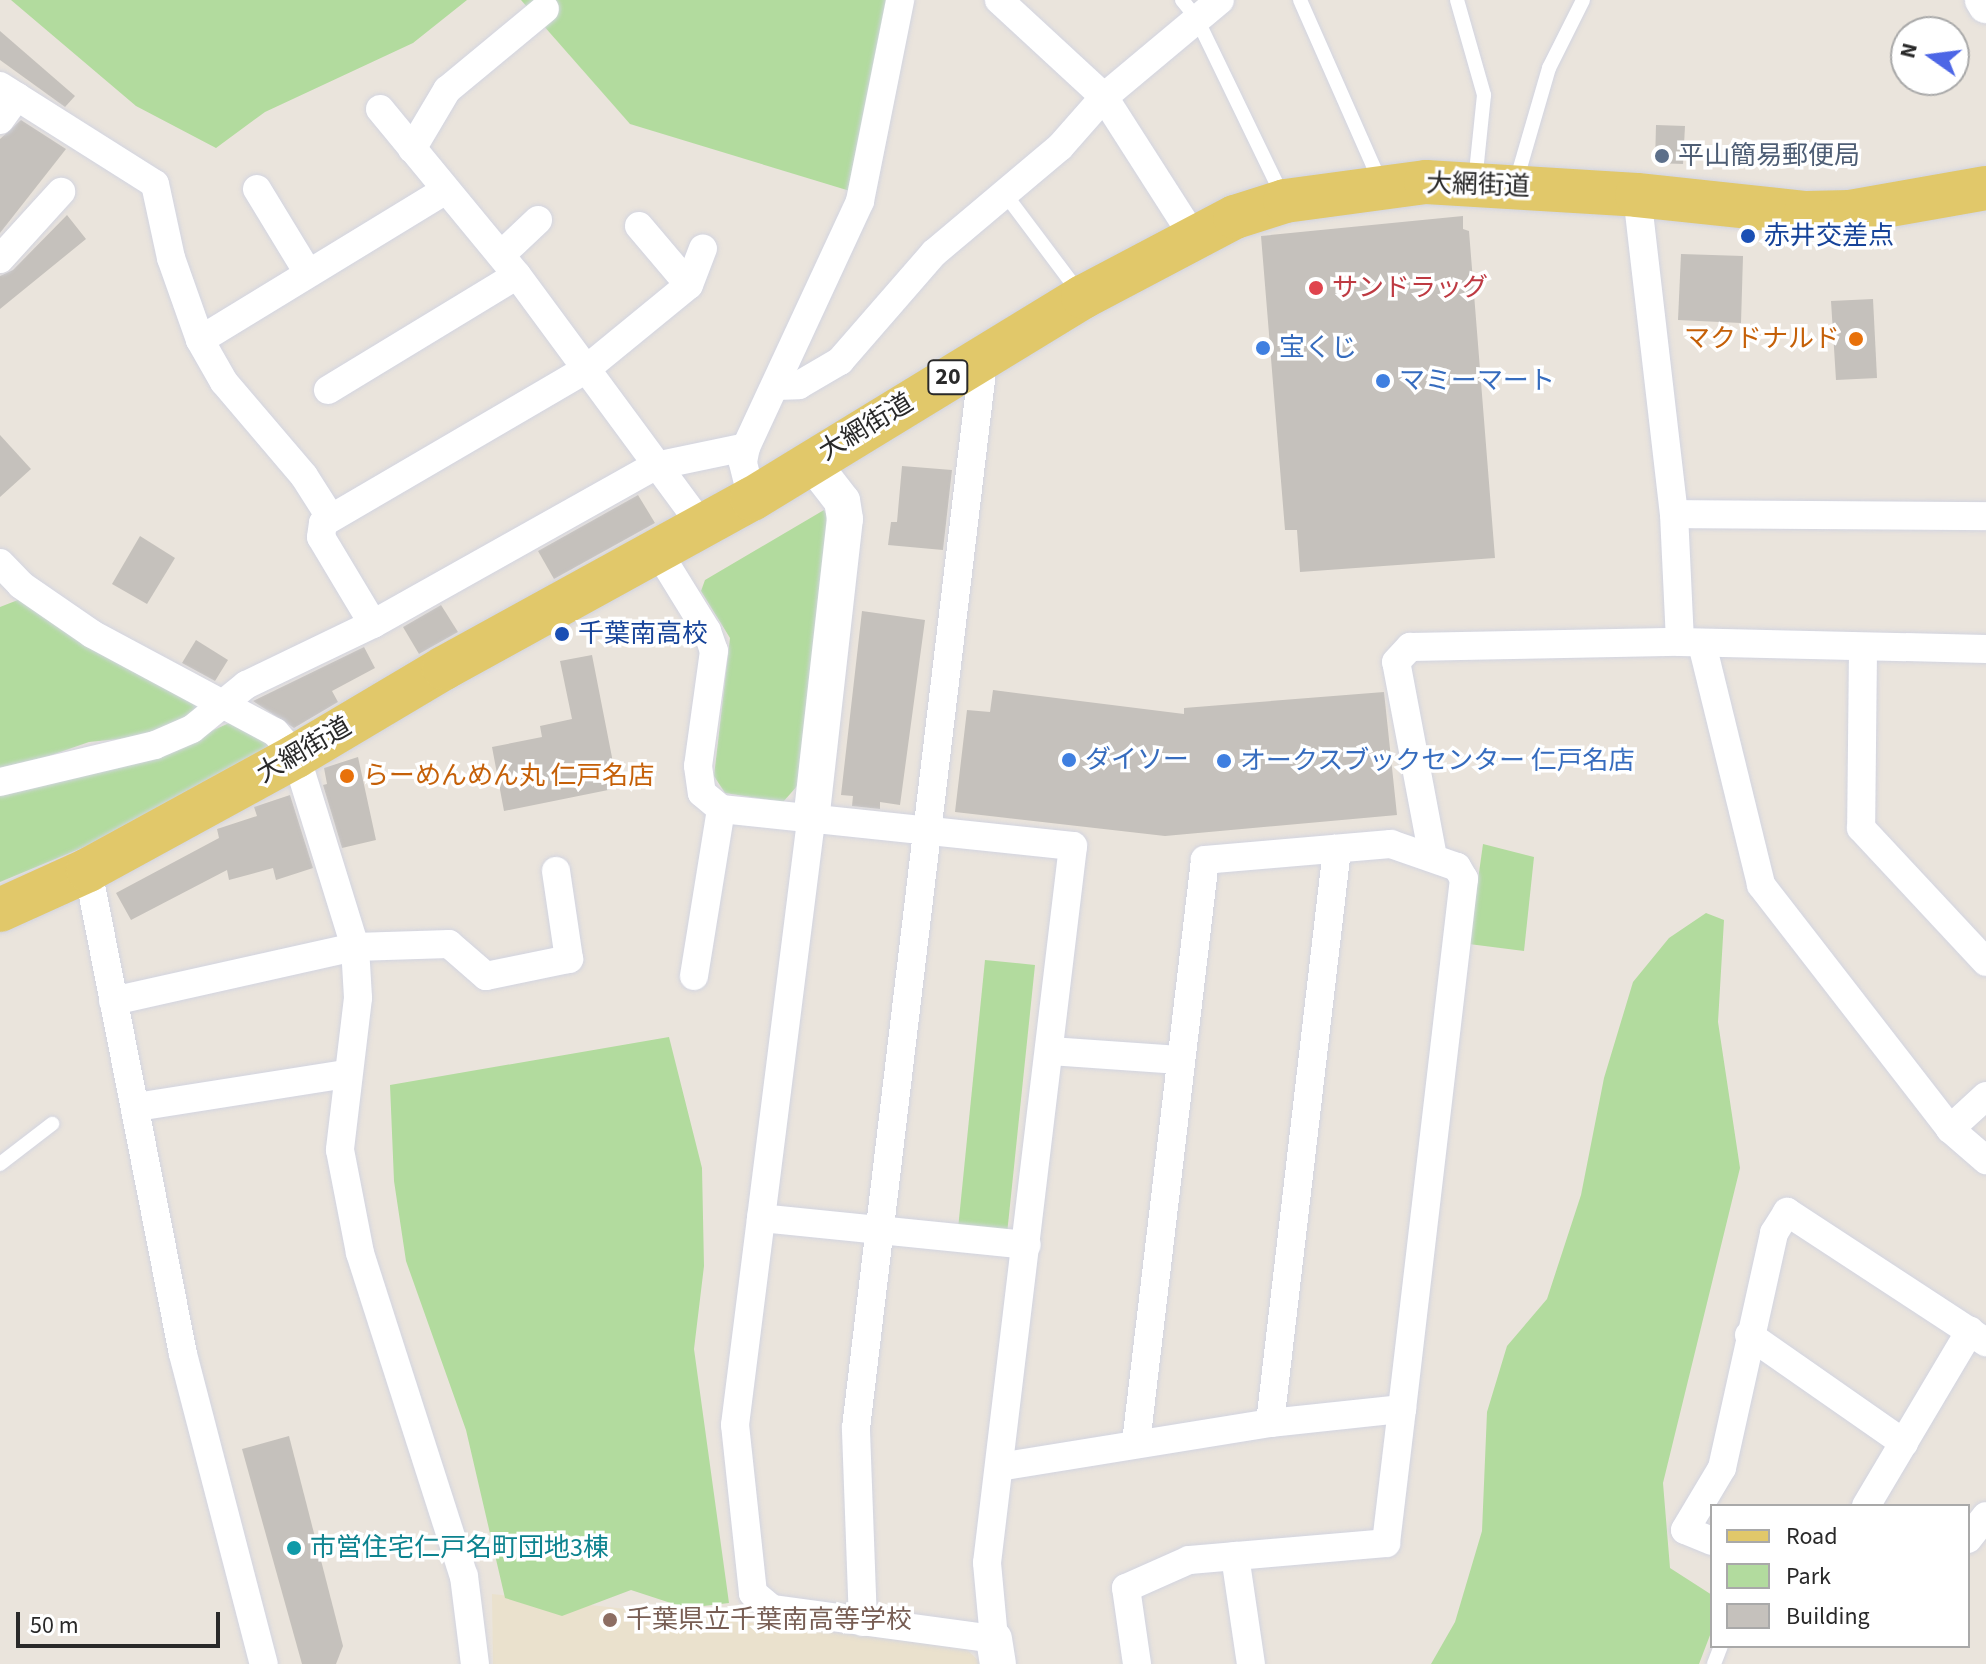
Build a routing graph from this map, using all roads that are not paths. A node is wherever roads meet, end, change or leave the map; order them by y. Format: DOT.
graph roads {
  1 [pos="900,0"];
  2 [pos="999,0"];
  3 [pos="1220,0"];
  4 [pos="1300,0"];
  5 [pos="1457,0"];
  6 [pos="1583,0"];
  7 [pos="545,9"];
  8 [pos="1189,9"];
  9 [pos="8,92"];
  10 [pos="1104,97"];
  11 [pos="380,109"];
  12 [pos="0,120"];
  13 [pos="412,149"];
  14 [pos="1494,184"];
  15 [pos="1382,185"];
  16 [pos="1986,188"];
  17 [pos="257,189"];
  18 [pos="444,191"];
  19 [pos="61,192"];
  20 [pos="1005,194"];
  21 [pos="1637,195"];
  22 [pos="1285,201"];
  23 [pos="538,220"];
  24 [pos="639,226"];
  25 [pos="1194,238"];
  26 [pos="703,249"];
  27 [pos="0,259"];
  28 [pos="509,265"];
  29 [pos="308,273"];
  30 [pos="689,285"];
  31 [pos="1083,297"];
  32 [pos="200,340"];
  33 [pos="984,355"];
  34 [pos="585,370"];
  35 [pos="776,386"];
  36 [pos="328,390"];
  37 [pos="746,447"];
  38 [pos="811,461"];
  39 [pos="655,466"];
  40 [pos="752,499"];
  41 [pos="1674,514"];
  42 [pos="1986,516"];
  43 [pos="330,517"];
  44 [pos="701,525"];
  45 [pos="657,550"];
  46 [pos="0,563"];
  47 [pos="10,588"];
  48 [pos="373,624"];
  49 [pos="1691,643"];
  50 [pos="1863,649"];
  51 [pos="1986,649"];
  52 [pos="226,706"];
  53 [pos="296,756"];
  54 [pos="0,782"];
  55 [pos="721,809"];
  56 [pos="811,821"];
  57 [pos="928,831"];
  58 [pos="1337,849"];
  59 [pos="1433,857"];
  60 [pos="88,870"];
  61 [pos="556,871"];
  62 [pos="0,910"];
  63 [pos="355,947"];
  64 [pos="1986,962"];
  65 [pos="694,976"];
  66 [pos="113,1001"];
  67 [pos="1050,1051"];
  68 [pos="1180,1060"];
  69 [pos="345,1074"];
  70 [pos="1986,1096"];
  71 [pos="137,1107"];
  72 [pos="52,1124"];
  73 [pos="1950,1129"];
  74 [pos="1986,1160"];
  75 [pos="0,1164"];
  76 [pos="761,1218"];
  77 [pos="877,1232"];
  78 [pos="1027,1245"];
  79 [pos="1749,1335"];
  80 [pos="1978,1336"];
  81 [pos="1402,1409"];
  82 [pos="1270,1423"];
  83 [pos="1136,1443"];
  84 [pos="1904,1443"];
  85 [pos="999,1467"];
  86 [pos="1867,1504"];
  87 [pos="1986,1516"];
  88 [pos="1970,1536"];
  89 [pos="1710,1540"];
  90 [pos="1235,1556"];
  91 [pos="863,1622"];
  92 [pos="996,1651"];
  93 [pos="264,1664"];
  94 [pos="475,1664"];
  95 [pos="1137,1664"];
  96 [pos="1251,1664"];
  1 -- 35 [label="street"];
  2 -- 10 [label="street"];
  3 -- 8 [label="street"];
  4 -- 15 [label="lane"];
  5 -- 14 [label="lane"];
  6 -- 14 [label="lane"];
  7 -- 13 [label="street"];
  8 -- 10 [label="street"];
  8 -- 22 [label="lane"];
  9 -- 12 [label="street"];
  9 -- 32 [label="street"];
  10 -- 20 [label="street"];
  10 -- 25 [label="street"];
  11 -- 13 [label="street"];
  13 -- 18 [label="street"];
  14 -- 15 [label="main road, 大網街道 / 20"];
  14 -- 21 [label="main road, 大網街道 / 20"];
  15 -- 22 [label="main road, 大網街道 / 20"];
  16 -- 21 [label="main road, 大網街道 / 20"];
  17 -- 29 [label="street"];
  18 -- 28 [label="street"];
  18 -- 29 [label="street"];
  19 -- 27 [label="street"];
  20 -- 31 [label="lane"];
  20 -- 35 [label="street"];
  21 -- 41 [label="street"];
  22 -- 25 [label="main road, 大網街道 / 20"];
  23 -- 28 [label="street"];
  24 -- 30 [label="street"];
  25 -- 31 [label="main road, 大網街道 / 20"];
  26 -- 30 [label="street"];
  28 -- 34 [label="street"];
  28 -- 36 [label="street"];
  29 -- 32 [label="street"];
  30 -- 34 [label="street"];
  31 -- 33 [label="main road, 大網街道 / 20"];
  32 -- 43 [label="street"];
  33 -- 38 [label="main road, 大網街道 / 20"];
  33 -- 57 [label="street"];
  34 -- 39 [label="street"];
  34 -- 43 [label="street"];
  35 -- 37 [label="street"];
  37 -- 39 [label="street"];
  37 -- 40 [label="street"];
  38 -- 40 [label="main road, 大網街道 / 20"];
  38 -- 56 [label="street"];
  39 -- 44 [label="street"];
  39 -- 48 [label="street"];
  40 -- 44 [label="main road, 大網街道 / 20"];
  41 -- 42 [label="street"];
  41 -- 49 [label="street"];
  43 -- 48 [label="street"];
  44 -- 45 [label="main road, 大網街道 / 20"];
  45 -- 53 [label="main road, 大網街道 / 20"];
  45 -- 55 [label="street"];
  46 -- 47 [label="street"];
  47 -- 52 [label="street"];
  48 -- 52 [label="street"];
  49 -- 50 [label="street"];
  49 -- 59 [label="street"];
  49 -- 73 [label="street"];
  50 -- 51 [label="street"];
  50 -- 64 [label="street"];
  52 -- 53 [label="street"];
  52 -- 54 [label="street"];
  53 -- 60 [label="main road, 大網街道 / 20"];
  53 -- 63 [label="street"];
  55 -- 56 [label="street"];
  55 -- 65 [label="street"];
  56 -- 57 [label="street"];
  56 -- 76 [label="street"];
  57 -- 67 [label="street"];
  57 -- 77 [label="street"];
  58 -- 59 [label="street"];
  58 -- 68 [label="street"];
  58 -- 82 [label="street"];
  59 -- 81 [label="street"];
  60 -- 62 [label="main road, 大網街道 / 20"];
  60 -- 66 [label="street"];
  61 -- 63 [label="street"];
  63 -- 66 [label="street"];
  63 -- 69 [label="street"];
  66 -- 71 [label="street"];
  67 -- 68 [label="street"];
  67 -- 78 [label="street"];
  68 -- 83 [label="street"];
  69 -- 71 [label="street"];
  69 -- 94 [label="street"];
  70 -- 73 [label="street"];
  71 -- 93 [label="street"];
  72 -- 75 [label="lane"];
  73 -- 74 [label="street"];
  76 -- 77 [label="street"];
  76 -- 91 [label="street"];
  77 -- 78 [label="street"];
  77 -- 91 [label="street"];
  78 -- 85 [label="street"];
  79 -- 80 [label="street"];
  79 -- 84 [label="street"];
  79 -- 89 [label="street"];
  80 -- 84 [label="street"];
  81 -- 82 [label="street"];
  81 -- 90 [label="street"];
  82 -- 83 [label="street"];
  83 -- 85 [label="street"];
  84 -- 86 [label="street"];
  85 -- 92 [label="street"];
  87 -- 88 [label="street"];
  90 -- 95 [label="street"];
  90 -- 96 [label="street"];
  91 -- 92 [label="street"];
}
